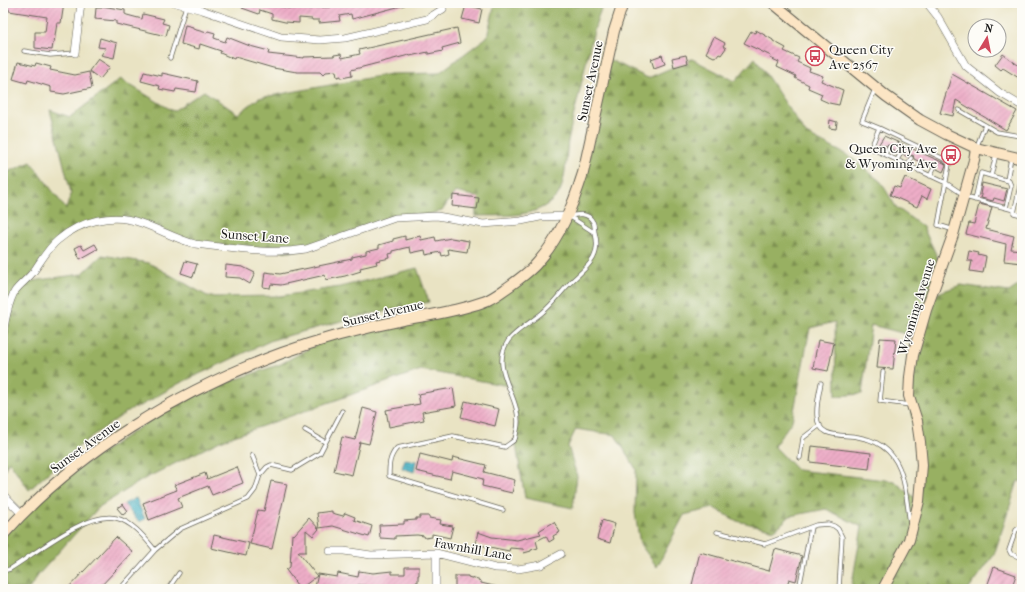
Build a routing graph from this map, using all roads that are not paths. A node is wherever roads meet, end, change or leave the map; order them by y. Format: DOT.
graph roads {
  1 [pos="81,3"];
  2 [pos="176,3"];
  3 [pos="623,3"];
  4 [pos="773,3"];
  5 [pos="927,3"];
  6 [pos="186,6"];
  7 [pos="443,9"];
  8 [pos="24,51"];
  9 [pos="75,53"];
  10 [pos="170,58"];
  11 [pos="875,88"];
  12 [pos="1022,106"];
  13 [pos="959,110"];
  14 [pos="985,125"];
  15 [pos="1022,126"];
  16 [pos="879,128"];
  17 [pos="888,148"];
  18 [pos="976,148"];
  19 [pos="901,153"];
  20 [pos="996,153"];
  21 [pos="885,154"];
  22 [pos="1011,157"];
  23 [pos="911,158"];
  24 [pos="1022,159"];
  25 [pos="897,160"];
  26 [pos="923,163"];
  27 [pos="908,165"];
  28 [pos="934,168"];
  29 [pos="919,171"];
  30 [pos="976,172"];
  31 [pos="930,176"];
  32 [pos="992,176"];
  33 [pos="1022,177"];
  34 [pos="1007,180"];
  35 [pos="946,183"];
  36 [pos="964,196"];
  37 [pos="975,200"];
  38 [pos="1006,208"];
  39 [pos="1014,210"];
  40 [pos="1022,215"];
  41 [pos="568,216"];
  42 [pos="955,230"];
  43 [pos="595,233"];
  44 [pos="3,336"];
  45 [pos="883,372"];
  46 [pos="821,383"];
  47 [pos="911,405"];
  48 [pos="342,411"];
  49 [pos="820,426"];
  50 [pos="304,430"];
  51 [pos="326,442"];
  52 [pos="252,455"];
  53 [pos="800,458"];
  54 [pos="260,475"];
  55 [pos="3,494"];
  56 [pos="503,510"];
  57 [pos="22,514"];
  58 [pos="811,527"];
  59 [pos="1022,529"];
  60 [pos="717,532"];
  61 [pos="912,534"];
  62 [pos="3,535"];
  63 [pos="155,550"];
  64 [pos="330,552"];
  65 [pos="436,553"];
  66 [pos="561,554"];
  67 [pos="1022,558"];
  68 [pos="3,571"];
  69 [pos="179,573"];
  70 [pos="120,589"];
  71 [pos="168,589"];
  72 [pos="436,589"];
  73 [pos="799,589"];
  74 [pos="839,589"];
  75 [pos="883,589"];
  1 -- 9 [label="street"];
  2 -- 6 [label="street"];
  3 -- 41 [label="street, Sunset Avenue"];
  4 -- 11 [label="street"];
  5 -- 12 [label="street"];
  6 -- 7 [label="street"];
  6 -- 10 [label="lane"];
  8 -- 9 [label="lane"];
  11 -- 16 [label="lane"];
  11 -- 18 [label="street"];
  13 -- 14 [label="lane"];
  14 -- 15 [label="lane"];
  14 -- 18 [label="lane"];
  16 -- 21 [label="lane"];
  16 -- 35 [label="lane"];
  17 -- 21 [label="lane"];
  18 -- 20 [label="street"];
  18 -- 30 [label="street, Wyoming Avenue"];
  19 -- 25 [label="lane"];
  20 -- 22 [label="street"];
  20 -- 32 [label="lane"];
  21 -- 25 [label="lane"];
  22 -- 24 [label="street"];
  22 -- 34 [label="lane"];
  23 -- 27 [label="lane"];
  25 -- 27 [label="lane"];
  26 -- 29 [label="lane"];
  27 -- 29 [label="lane"];
  28 -- 31 [label="lane"];
  29 -- 31 [label="lane"];
  30 -- 32 [label="lane"];
  30 -- 36 [label="street, Wyoming Avenue"];
  30 -- 37 [label="lane"];
  31 -- 35 [label="lane"];
  32 -- 34 [label="lane"];
  33 -- 39 [label="lane"];
  34 -- 38 [label="lane"];
  35 -- 36 [label="lane"];
  35 -- 42 [label="lane"];
  36 -- 37 [label="lane"];
  36 -- 42 [label="street, Wyoming Avenue"];
  37 -- 38 [label="lane"];
  38 -- 39 [label="lane"];
  39 -- 40 [label="lane"];
  41 -- 43 [label="lane"];
  41 -- 43 [label="lane"];
  41 -- 44 [label="street, Sunset Lane"];
  41 -- 57 [label="street, Sunset Avenue"];
  42 -- 47 [label="street, Wyoming Avenue"];
  43 -- 56 [label="lane"];
  45 -- 47 [label="lane"];
  46 -- 49 [label="lane"];
  47 -- 61 [label="street, Wyoming Avenue"];
  48 -- 51 [label="lane"];
  49 -- 53 [label="lane"];
  49 -- 61 [label="lane"];
  50 -- 51 [label="lane"];
  51 -- 54 [label="lane"];
  52 -- 54 [label="lane"];
  54 -- 63 [label="lane"];
  55 -- 57 [label="street"];
  57 -- 62 [label="street, Sunset Avenue"];
  58 -- 60 [label="lane"];
  58 -- 73 [label="lane"];
  58 -- 74 [label="lane"];
  59 -- 67 [label="lane"];
  61 -- 75 [label="street, Wyoming Avenue"];
  63 -- 68 [label="lane"];
  63 -- 70 [label="lane"];
  64 -- 65 [label="street, Fawnhill Lane"];
  65 -- 66 [label="street, Fawnhill Lane"];
  65 -- 72 [label="street"];
  69 -- 71 [label="lane"];
}
